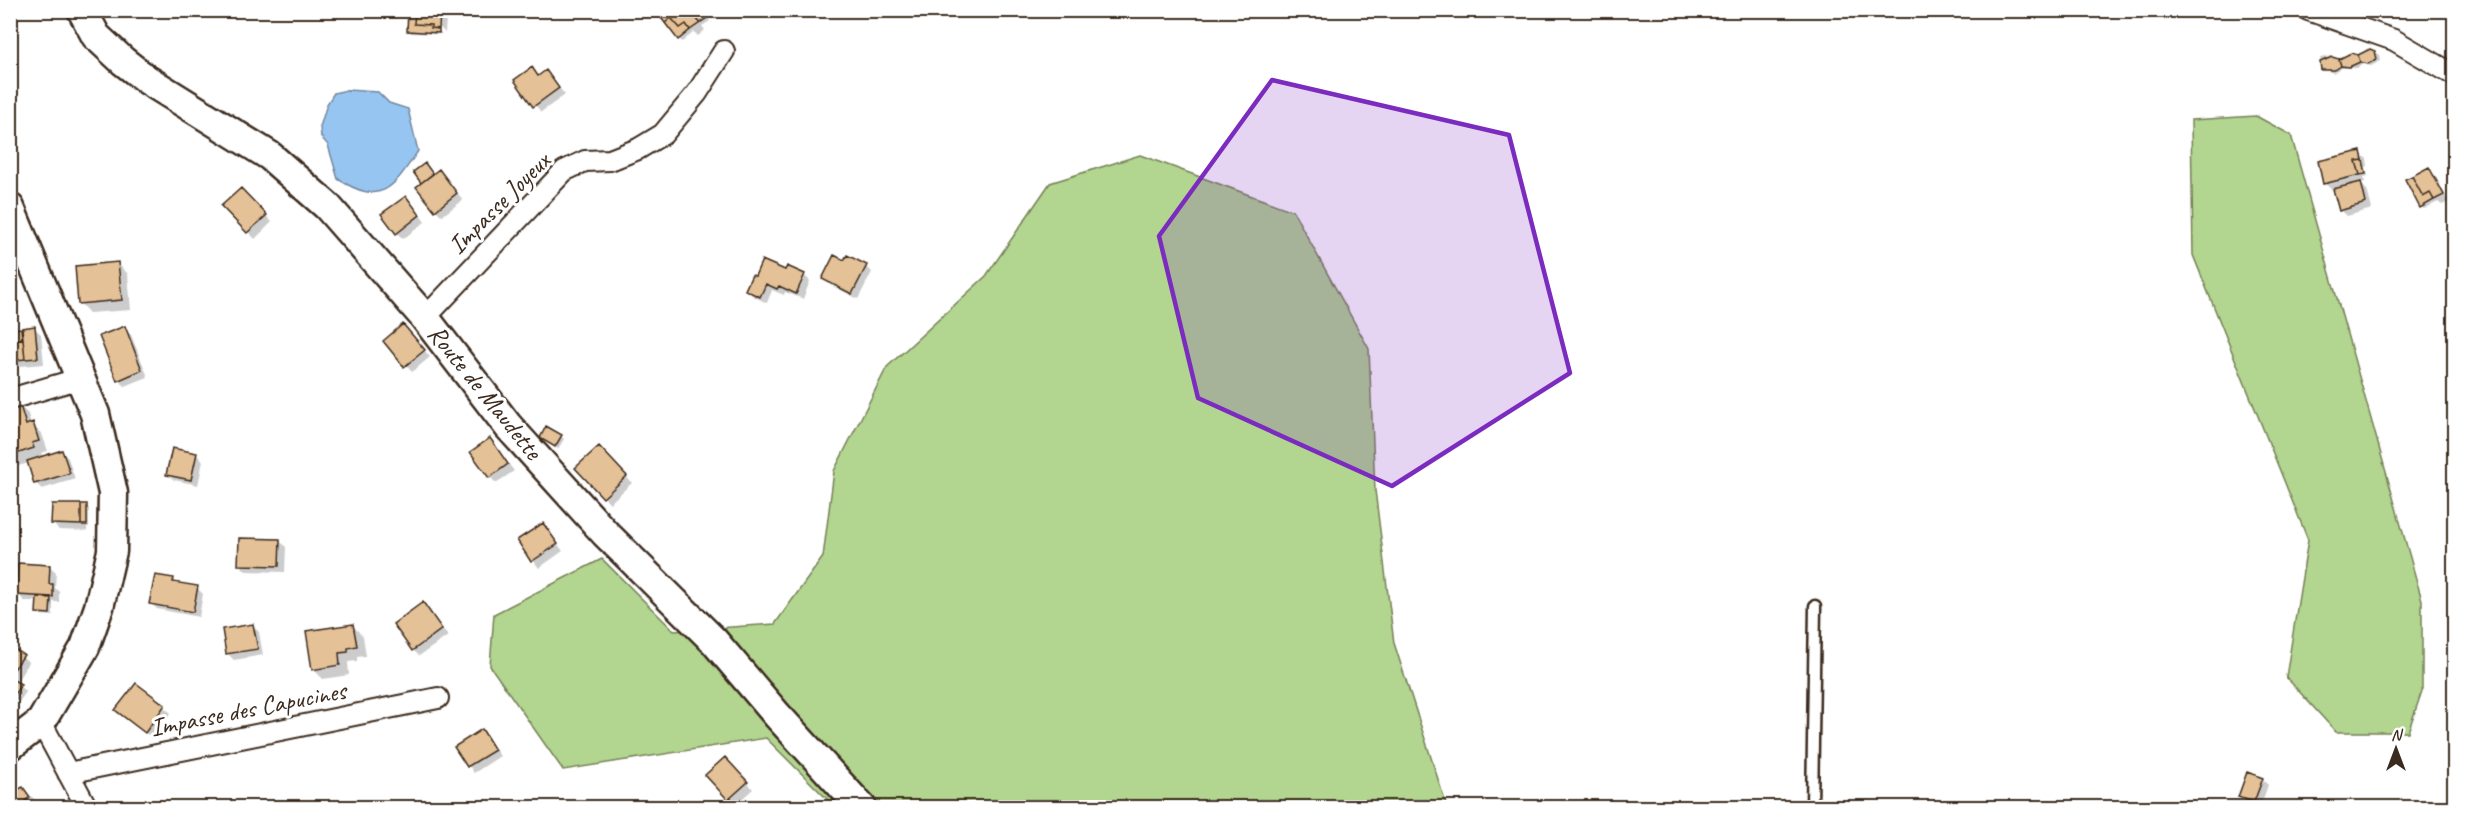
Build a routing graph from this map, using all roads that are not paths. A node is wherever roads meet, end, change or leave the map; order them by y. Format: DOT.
graph roads {
  1 [pos="82,10"];
  2 [pos="2308,10"];
  3 [pos="723,51"];
  4 [pos="2454,78"];
  5 [pos="10,208"];
  6 [pos="425,318"];
  7 [pos="81,378"];
  8 [pos="10,399"];
  9 [pos="1815,606"];
  10 [pos="438,698"];
  11 [pos="41,722"];
  12 [pos="10,746"];
  13 [pos="68,773"];
  14 [pos="87,807"];
  15 [pos="862,807"];
  16 [pos="1812,807"];
  1 -- 6 [label="street, Route de Maudette"];
  2 -- 4 [label="street"];
  3 -- 6 [label="street, Impasse Joyeux"];
  5 -- 7 [label="street"];
  6 -- 15 [label="street, Route de Maudette"];
  7 -- 8 [label="street"];
  7 -- 11 [label="street"];
  9 -- 16 [label="lane"];
  10 -- 13 [label="street, Impasse des Capucines"];
  11 -- 12 [label="street"];
  11 -- 13 [label="street"];
  13 -- 14 [label="street"];
}
